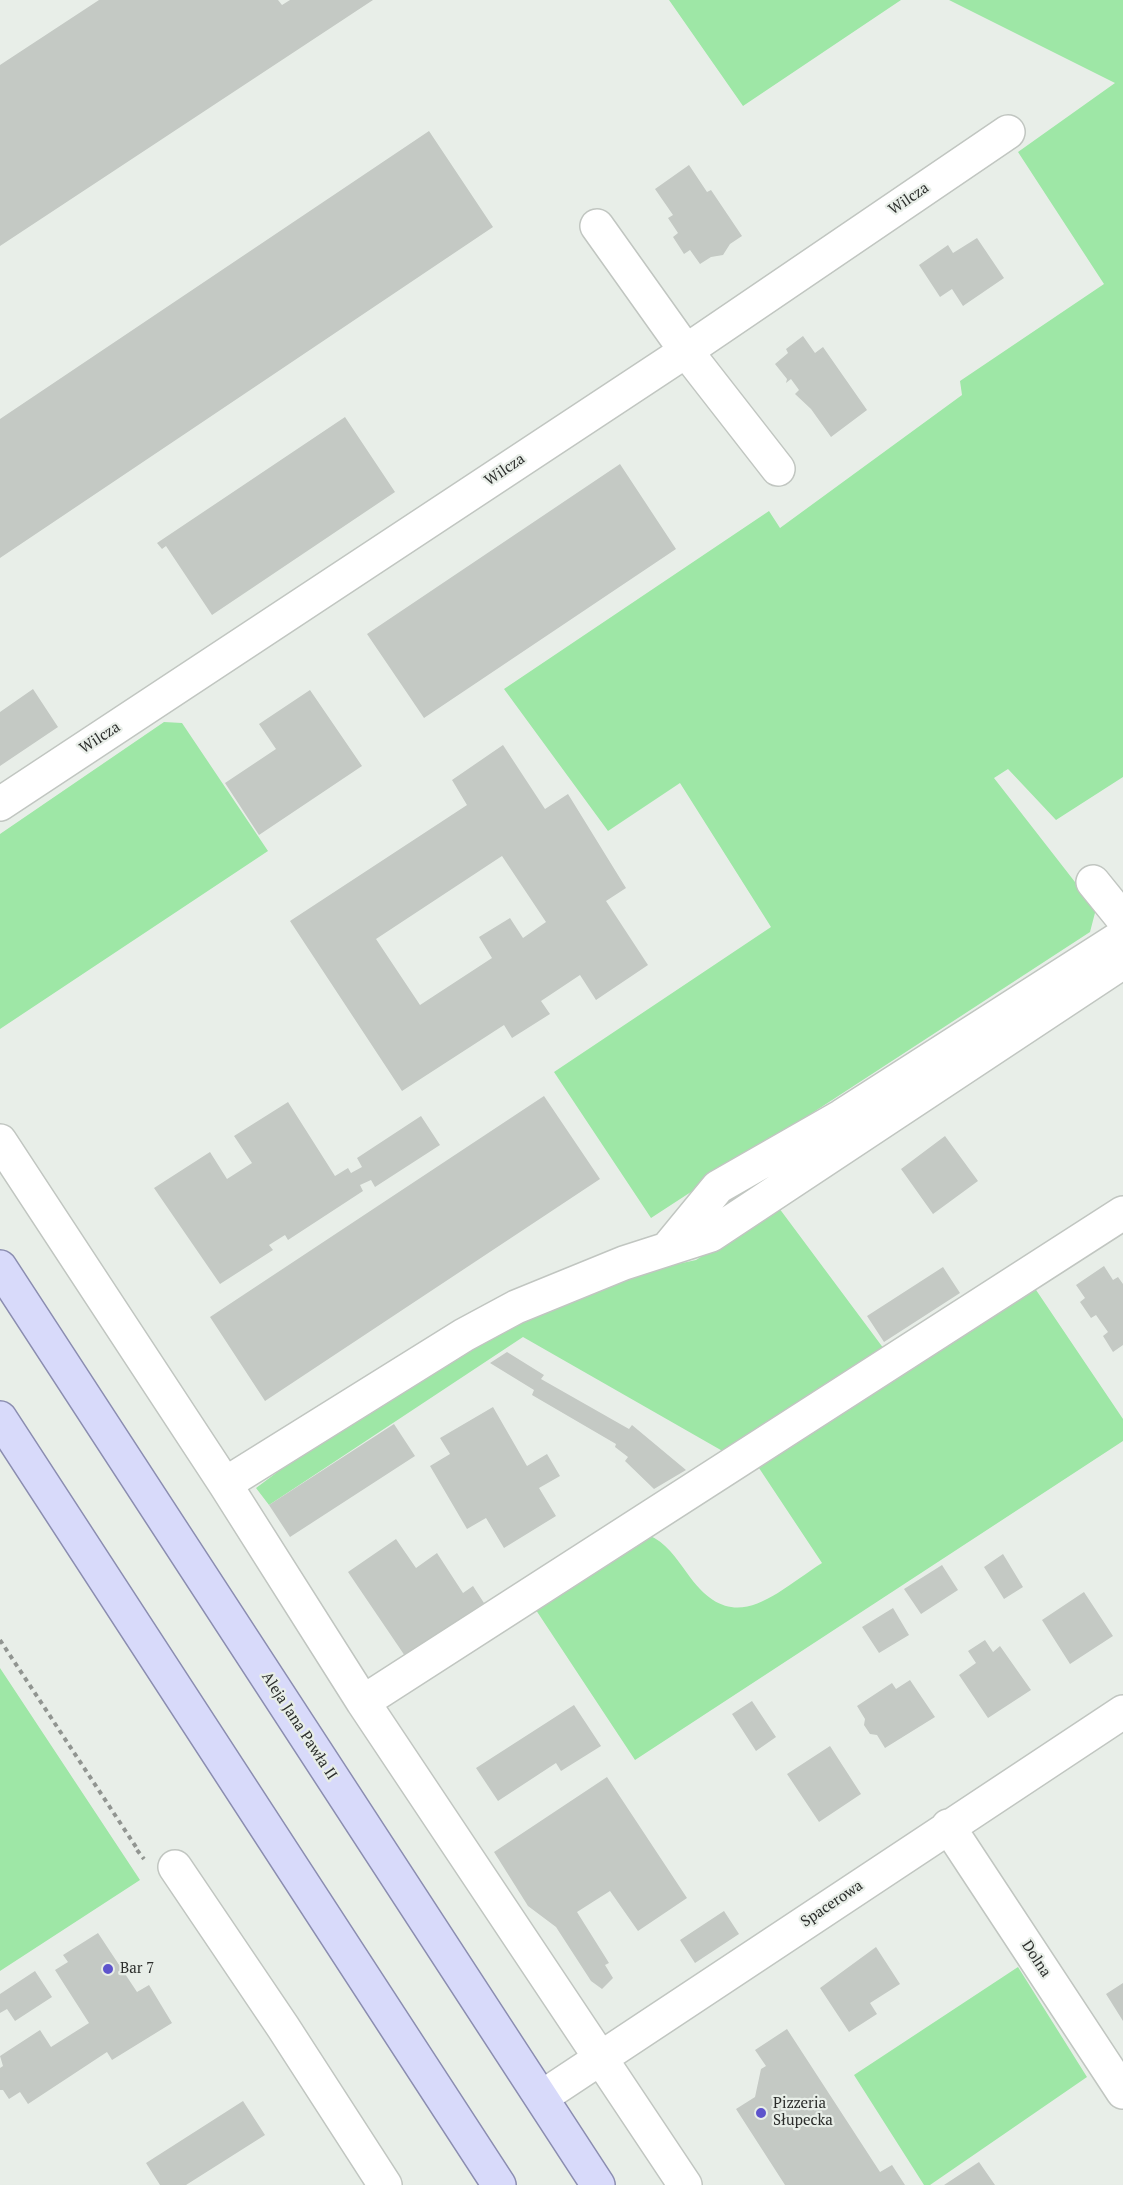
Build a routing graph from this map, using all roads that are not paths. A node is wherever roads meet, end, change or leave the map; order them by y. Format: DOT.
graph roads {
  1 [pos="1008,132"];
  2 [pos="597,226"];
  3 [pos="686,351"];
  4 [pos="778,469"];
  5 [pos="0,804"];
  6 [pos="1093,882"];
  7 [pos="1123,919"];
  8 [pos="1123,936"];
  9 [pos="1123,962"];
  10 [pos="0,1141"];
  11 [pos="782,1150"];
  12 [pos="790,1183"];
  13 [pos="1123,1213"];
  14 [pos="668,1249"];
  15 [pos="0,1267"];
  16 [pos="0,1418"];
  17 [pos="225,1484"];
  18 [pos="363,1702"];
  19 [pos="1123,1712"];
  20 [pos="948,1826"];
  21 [pos="175,1867"];
  22 [pos="602,2057"];
  23 [pos="1123,2092"];
  24 [pos="542,2097"];
  25 [pos="385,2185"];
  26 [pos="499,2185"];
  27 [pos="598,2185"];
  28 [pos="685,2185"];
  1 -- 3 [label="street, Wilcza"];
  2 -- 3 [label="street"];
  3 -- 4 [label="street"];
  3 -- 5 [label="street, Wilcza"];
  6 -- 7 [label="street"];
  8 -- 11 [label="street"];
  9 -- 12 [label="street"];
  10 -- 17 [label="street"];
  11 -- 12 [label="street"];
  11 -- 14 [label="street"];
  12 -- 14 [label="street"];
  13 -- 18 [label="street"];
  14 -- 17 [label="street"];
  15 -- 24 [label="main road, Aleja Jana Pawła II"];
  16 -- 26 [label="main road"];
  17 -- 18 [label="street"];
  18 -- 22 [label="street"];
  19 -- 20 [label="street, Spacerowa"];
  20 -- 22 [label="street, Spacerowa"];
  20 -- 23 [label="street, Dolna"];
  21 -- 25 [label="street"];
  22 -- 24 [label="street, Spacerowa"];
  22 -- 28 [label="street"];
  24 -- 27 [label="main road, Aleja Jana Pawła II"];
}
